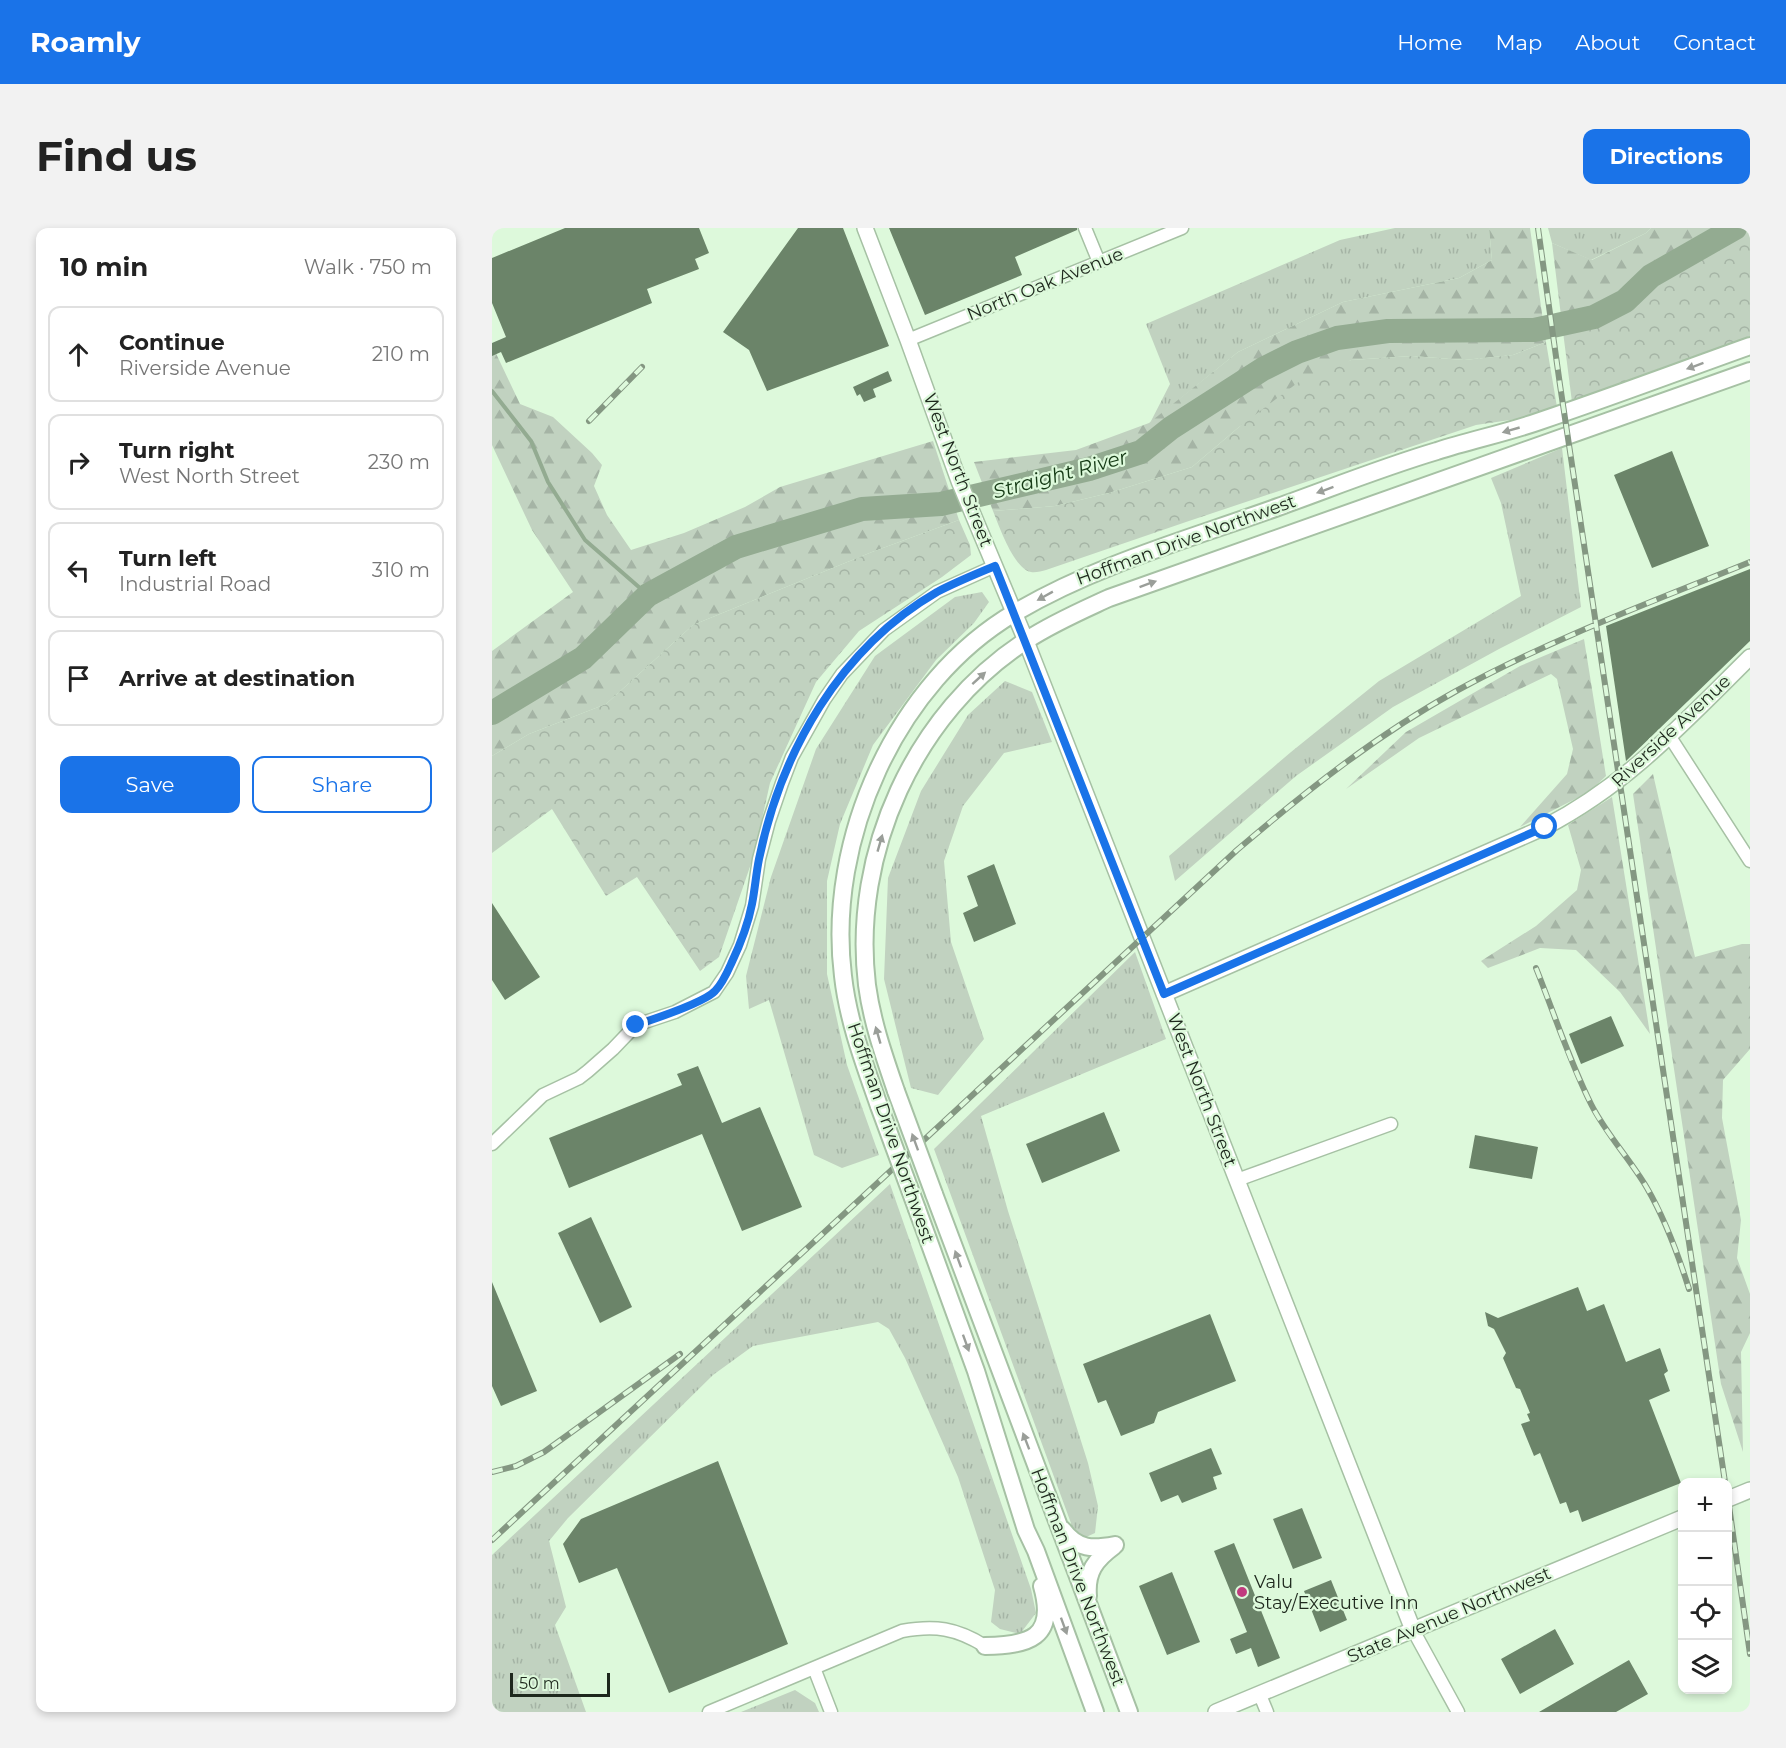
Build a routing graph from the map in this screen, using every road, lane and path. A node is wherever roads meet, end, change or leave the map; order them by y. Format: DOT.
graph roads {
  1 [pos="865,228"];
  2 [pos="1084,228"];
  3 [pos="1182,228"];
  4 [pos="1099,262"];
  5 [pos="908,340"];
  6 [pos="1750,346"];
  7 [pos="1750,371"];
  8 [pos="995,566"];
  9 [pos="1014,613"];
  10 [pos="1026,640"];
  11 [pos="1750,657"];
  12 [pos="1670,736"];
  13 [pos="1750,861"];
  14 [pos="1164,994"];
  15 [pos="1391,1124"];
  16 [pos="492,1144"];
  17 [pos="1237,1180"];
  18 [pos="1750,1490"];
  19 [pos="1732,1497"];
  20 [pos="1056,1520"];
  21 [pos="1678,1520"];
  22 [pos="1026,1530"];
  23 [pos="1089,1605"];
  24 [pos="1413,1630"];
  25 [pos="985,1646"];
  26 [pos="814,1668"];
  27 [pos="1260,1695"];
  28 [pos="709,1712"];
  29 [pos="831,1712"];
  30 [pos="1095,1712"];
  31 [pos="1129,1712"];
  32 [pos="1216,1712"];
  33 [pos="1267,1712"];
  34 [pos="1458,1712"];
  1 -- 5 [label="street, West North Street"];
  2 -- 4 [label="street"];
  3 -- 4 [label="street, North Oak Avenue"];
  4 -- 5 [label="street, North Oak Avenue"];
  5 -- 8 [label="street, West North Street"];
  6 -- 9 [label="main road, Hoffman Drive Northwest, one-way"];
  10 -- 7 [label="main road, Hoffman Drive Northwest, one-way"];
  8 -- 9 [label="street, West North Street"];
  8 -- 16 [label="street"];
  9 -- 10 [label="street, West North Street"];
  9 -- 22 [label="main road, Hoffman Drive Northwest, one-way, bridge"];
  10 -- 14 [label="street, West North Street"];
  20 -- 10 [label="main road, Hoffman Drive Northwest, one-way, bridge"];
  11 -- 12 [label="street, Riverside Avenue"];
  12 -- 13 [label="street"];
  12 -- 14 [label="street, Riverside Avenue"];
  14 -- 17 [label="street, West North Street"];
  15 -- 17 [label="street"];
  17 -- 24 [label="street, West North Street"];
  18 -- 19 [label="street"];
  20 -- 23 [label="main road, Hoffman Drive Northwest"];
  20 -- 23 [label="main road"];
  21 -- 24 [label="street, State Avenue Northwest"];
  22 -- 25 [label="main road"];
  22 -- 30 [label="main road, Hoffman Drive Northwest, one-way"];
  23 -- 31 [label="main road, Hoffman Drive Northwest"];
  24 -- 27 [label="street, State Avenue Northwest"];
  24 -- 34 [label="street, West North Street"];
  25 -- 26 [label="street"];
  26 -- 28 [label="street"];
  26 -- 29 [label="street"];
  27 -- 32 [label="street, State Avenue Northwest"];
  27 -- 33 [label="street"];
}
